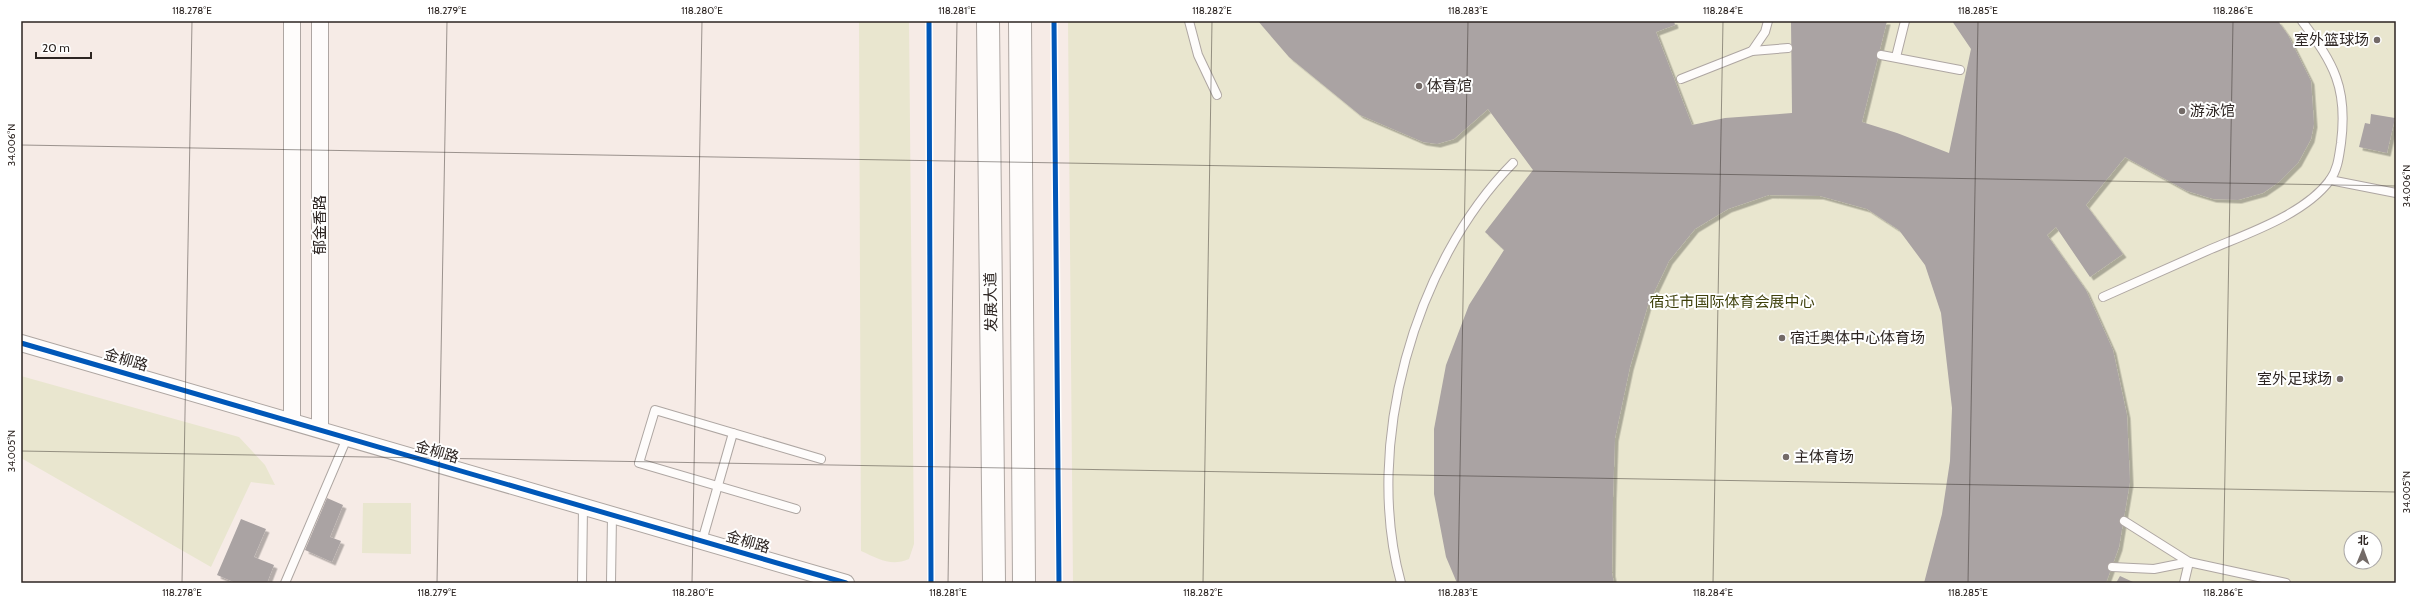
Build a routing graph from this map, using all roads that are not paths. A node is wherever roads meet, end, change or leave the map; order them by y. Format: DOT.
graph roads {
  1 [pos="292,21"];
  2 [pos="320,21"];
  3 [pos="988,21"];
  4 [pos="1020,21"];
  5 [pos="1189,21"];
  6 [pos="1768,21"];
  7 [pos="1905,21"];
  8 [pos="2302,21"];
  9 [pos="1788,48"];
  10 [pos="1752,51"];
  11 [pos="1881,55"];
  12 [pos="1896,57"];
  13 [pos="1960,70"];
  14 [pos="1681,79"];
  15 [pos="1217,95"];
  16 [pos="1513,162"];
  17 [pos="2330,180"];
  18 [pos="2396,192"];
  19 [pos="2103,297"];
  20 [pos="21,343"];
  21 [pos="292,421"];
  22 [pos="320,429"];
  23 [pos="733,433"];
  24 [pos="347,438"];
  25 [pos="821,460"];
  26 [pos="718,486"];
  27 [pos="583,507"];
  28 [pos="796,509"];
  29 [pos="612,515"];
  30 [pos="2124,521"];
  31 [pos="702,541"];
  32 [pos="2189,562"];
  33 [pos="2112,567"];
  34 [pos="285,583"];
  35 [pos="582,583"];
  36 [pos="611,583"];
  37 [pos="846,583"];
  38 [pos="994,583"];
  39 [pos="1024,583"];
  40 [pos="1401,583"];
  41 [pos="2184,583"];
  42 [pos="2286,583"];
  1 -- 21 [label="street, 郁金香路"];
  2 -- 22 [label="street, 郁金香路"];
  3 -- 38 [label="main road, 发展大道"];
  4 -- 39 [label="main road, 发展大道"];
  5 -- 15 [label="lane"];
  6 -- 10 [label="lane"];
  7 -- 12 [label="lane"];
  8 -- 17 [label="lane"];
  9 -- 10 [label="lane"];
  10 -- 14 [label="lane"];
  11 -- 12 [label="lane"];
  12 -- 13 [label="lane"];
  16 -- 40 [label="lane"];
  17 -- 18 [label="lane"];
  17 -- 19 [label="lane"];
  20 -- 21 [label="street, 金柳路"];
  21 -- 22 [label="street, 金柳路"];
  22 -- 24 [label="street, 金柳路"];
  23 -- 25 [label="lane"];
  23 -- 26 [label="lane"];
  23 -- 26 [label="lane"];
  24 -- 27 [label="street, 金柳路"];
  24 -- 34 [label="lane"];
  26 -- 28 [label="lane"];
  26 -- 31 [label="lane"];
  27 -- 29 [label="street, 金柳路"];
  27 -- 35 [label="lane"];
  29 -- 31 [label="street, 金柳路"];
  29 -- 36 [label="lane"];
  30 -- 32 [label="lane"];
  31 -- 37 [label="street, 金柳路"];
  32 -- 33 [label="lane"];
  32 -- 41 [label="lane"];
  32 -- 42 [label="lane"];
}
